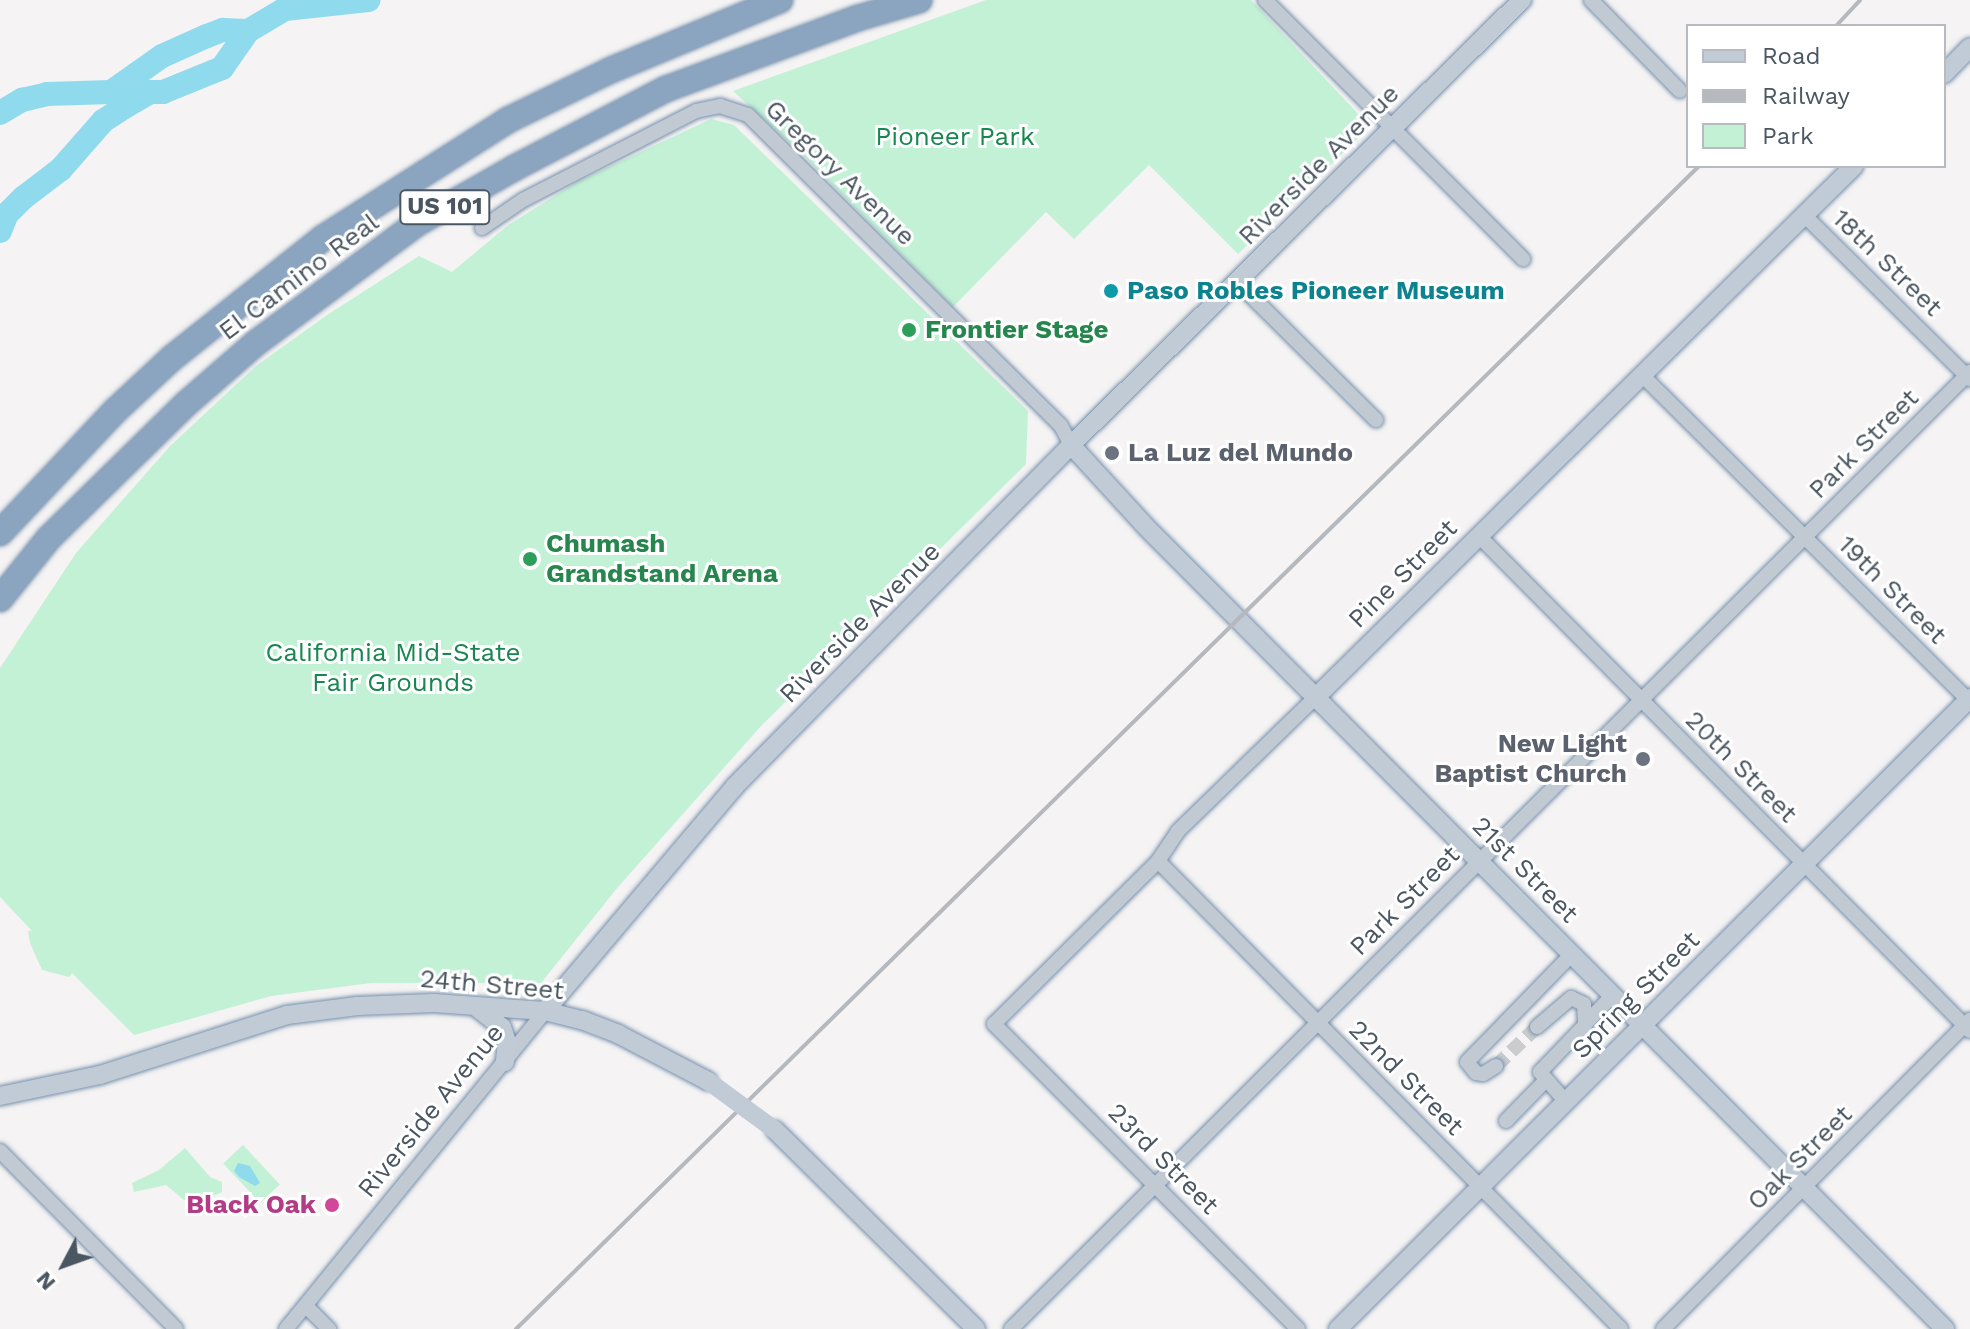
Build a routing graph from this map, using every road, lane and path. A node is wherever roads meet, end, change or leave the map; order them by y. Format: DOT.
graph roads {
  1 [pos="780,0"];
  2 [pos="919,0"];
  3 [pos="1265,0"];
  4 [pos="1522,0"];
  5 [pos="1591,0"];
  6 [pos="1969,50"];
  7 [pos="1946,72"];
  8 [pos="1680,91"];
  9 [pos="1392,129"];
  10 [pos="1852,168"];
  11 [pos="1805,216"];
  12 [pos="482,228"];
  13 [pos="1523,259"];
  14 [pos="1237,282"];
  15 [pos="1969,375"];
  16 [pos="1643,376"];
  17 [pos="1376,420"];
  18 [pos="1071,445"];
  19 [pos="35,493"];
  20 [pos="0,526"];
  21 [pos="0,533"];
  22 [pos="1479,536"];
  23 [pos="1805,537"];
  24 [pos="48,539"];
  25 [pos="0,599"];
  26 [pos="0,612"];
  27 [pos="1316,697"];
  28 [pos="1969,700"];
  29 [pos="1642,701"];
  30 [pos="1158,861"];
  31 [pos="1479,861"];
  32 [pos="1803,864"];
  33 [pos="1572,954"];
  34 [pos="1613,995"];
  35 [pos="474,1005"];
  36 [pos="545,1011"];
  37 [pos="994,1024"];
  38 [pos="1318,1024"];
  39 [pos="1585,1025"];
  40 [pos="1643,1025"];
  41 [pos="1968,1026"];
  42 [pos="1537,1027"];
  43 [pos="505,1062"];
  44 [pos="1496,1066"];
  45 [pos="1545,1081"];
  46 [pos="0,1096"];
  47 [pos="1566,1102"];
  48 [pos="1506,1121"];
  49 [pos="0,1151"];
  50 [pos="1155,1187"];
  51 [pos="1480,1187"];
  52 [pos="1805,1188"];
  53 [pos="306,1306"];
  54 [pos="176,1329"];
  55 [pos="286,1329"];
  56 [pos="329,1329"];
  57 [pos="976,1329"];
  58 [pos="1011,1329"];
  59 [pos="1298,1329"];
  60 [pos="1338,1329"];
  61 [pos="1621,1329"];
  62 [pos="1663,1329"];
  63 [pos="1945,1329"];
  1 -- 19 [label="highway, El Camino Real / US 101"];
  2 -- 24 [label="highway, El Camino Real / US 101"];
  3 -- 9 [label="street"];
  4 -- 9 [label="main road, Riverside Avenue"];
  5 -- 8 [label="street"];
  6 -- 7 [label="main road"];
  9 -- 13 [label="street"];
  9 -- 14 [label="main road, Riverside Avenue"];
  10 -- 11 [label="main road, Pine Street"];
  11 -- 15 [label="street, 18th Street"];
  11 -- 16 [label="main road, Pine Street"];
  12 -- 18 [label="street, Gregory Avenue"];
  14 -- 17 [label="street"];
  14 -- 18 [label="main road, Riverside Avenue"];
  15 -- 23 [label="street, Park Street"];
  16 -- 22 [label="main road, Pine Street"];
  16 -- 23 [label="street, 19th Street"];
  18 -- 27 [label="main road, 21st Street"];
  18 -- 36 [label="main road, Riverside Avenue"];
  19 -- 20 [label="highway"];
  19 -- 21 [label="highway, El Camino Real / US 101"];
  22 -- 27 [label="main road, Pine Street"];
  22 -- 29 [label="street, 20th Street"];
  23 -- 28 [label="street, 19th Street"];
  23 -- 29 [label="street, Park Street"];
  24 -- 25 [label="highway, El Camino Real / US 101"];
  24 -- 26 [label="highway"];
  27 -- 30 [label="street, Pine Street"];
  27 -- 31 [label="main road, 21st Street"];
  28 -- 32 [label="main road, Spring Street"];
  29 -- 31 [label="street, Park Street"];
  29 -- 32 [label="street, 20th Street"];
  30 -- 37 [label="street, Pine Street"];
  30 -- 38 [label="street, 22nd Street"];
  31 -- 33 [label="main road, 21st Street"];
  31 -- 38 [label="street, Park Street"];
  32 -- 40 [label="main road, Spring Street"];
  32 -- 41 [label="street, 20th Street"];
  33 -- 34 [label="main road, 21st Street"];
  33 -- 44 [label="street"];
  34 -- 39 [label="street"];
  34 -- 40 [label="main road, 21st Street"];
  35 -- 36 [label="main road, 24th Street"];
  35 -- 43 [label="main road"];
  35 -- 46 [label="main road, 24th Street"];
  36 -- 43 [label="street, Riverside Avenue"];
  36 -- 57 [label="main road, 24th Street, bridge"];
  37 -- 50 [label="street, 23rd Street"];
  38 -- 50 [label="street, Park Street"];
  38 -- 51 [label="street, 22nd Street"];
  39 -- 42 [label="street"];
  39 -- 45 [label="street"];
  40 -- 47 [label="main road, Spring Street"];
  40 -- 52 [label="main road, 21st Street"];
  41 -- 52 [label="street, Oak Street"];
  43 -- 53 [label="street, Riverside Avenue"];
  45 -- 47 [label="street"];
  45 -- 48 [label="street"];
  47 -- 51 [label="main road, Spring Street"];
  49 -- 54 [label="street"];
  50 -- 58 [label="street, Park Street"];
  50 -- 59 [label="street, 23rd Street"];
  51 -- 60 [label="main road, Spring Street"];
  51 -- 61 [label="street, 22nd Street"];
  52 -- 62 [label="street, Oak Street"];
  52 -- 63 [label="main road, 21st Street"];
  53 -- 55 [label="street, Riverside Avenue"];
  53 -- 56 [label="street"];
}
